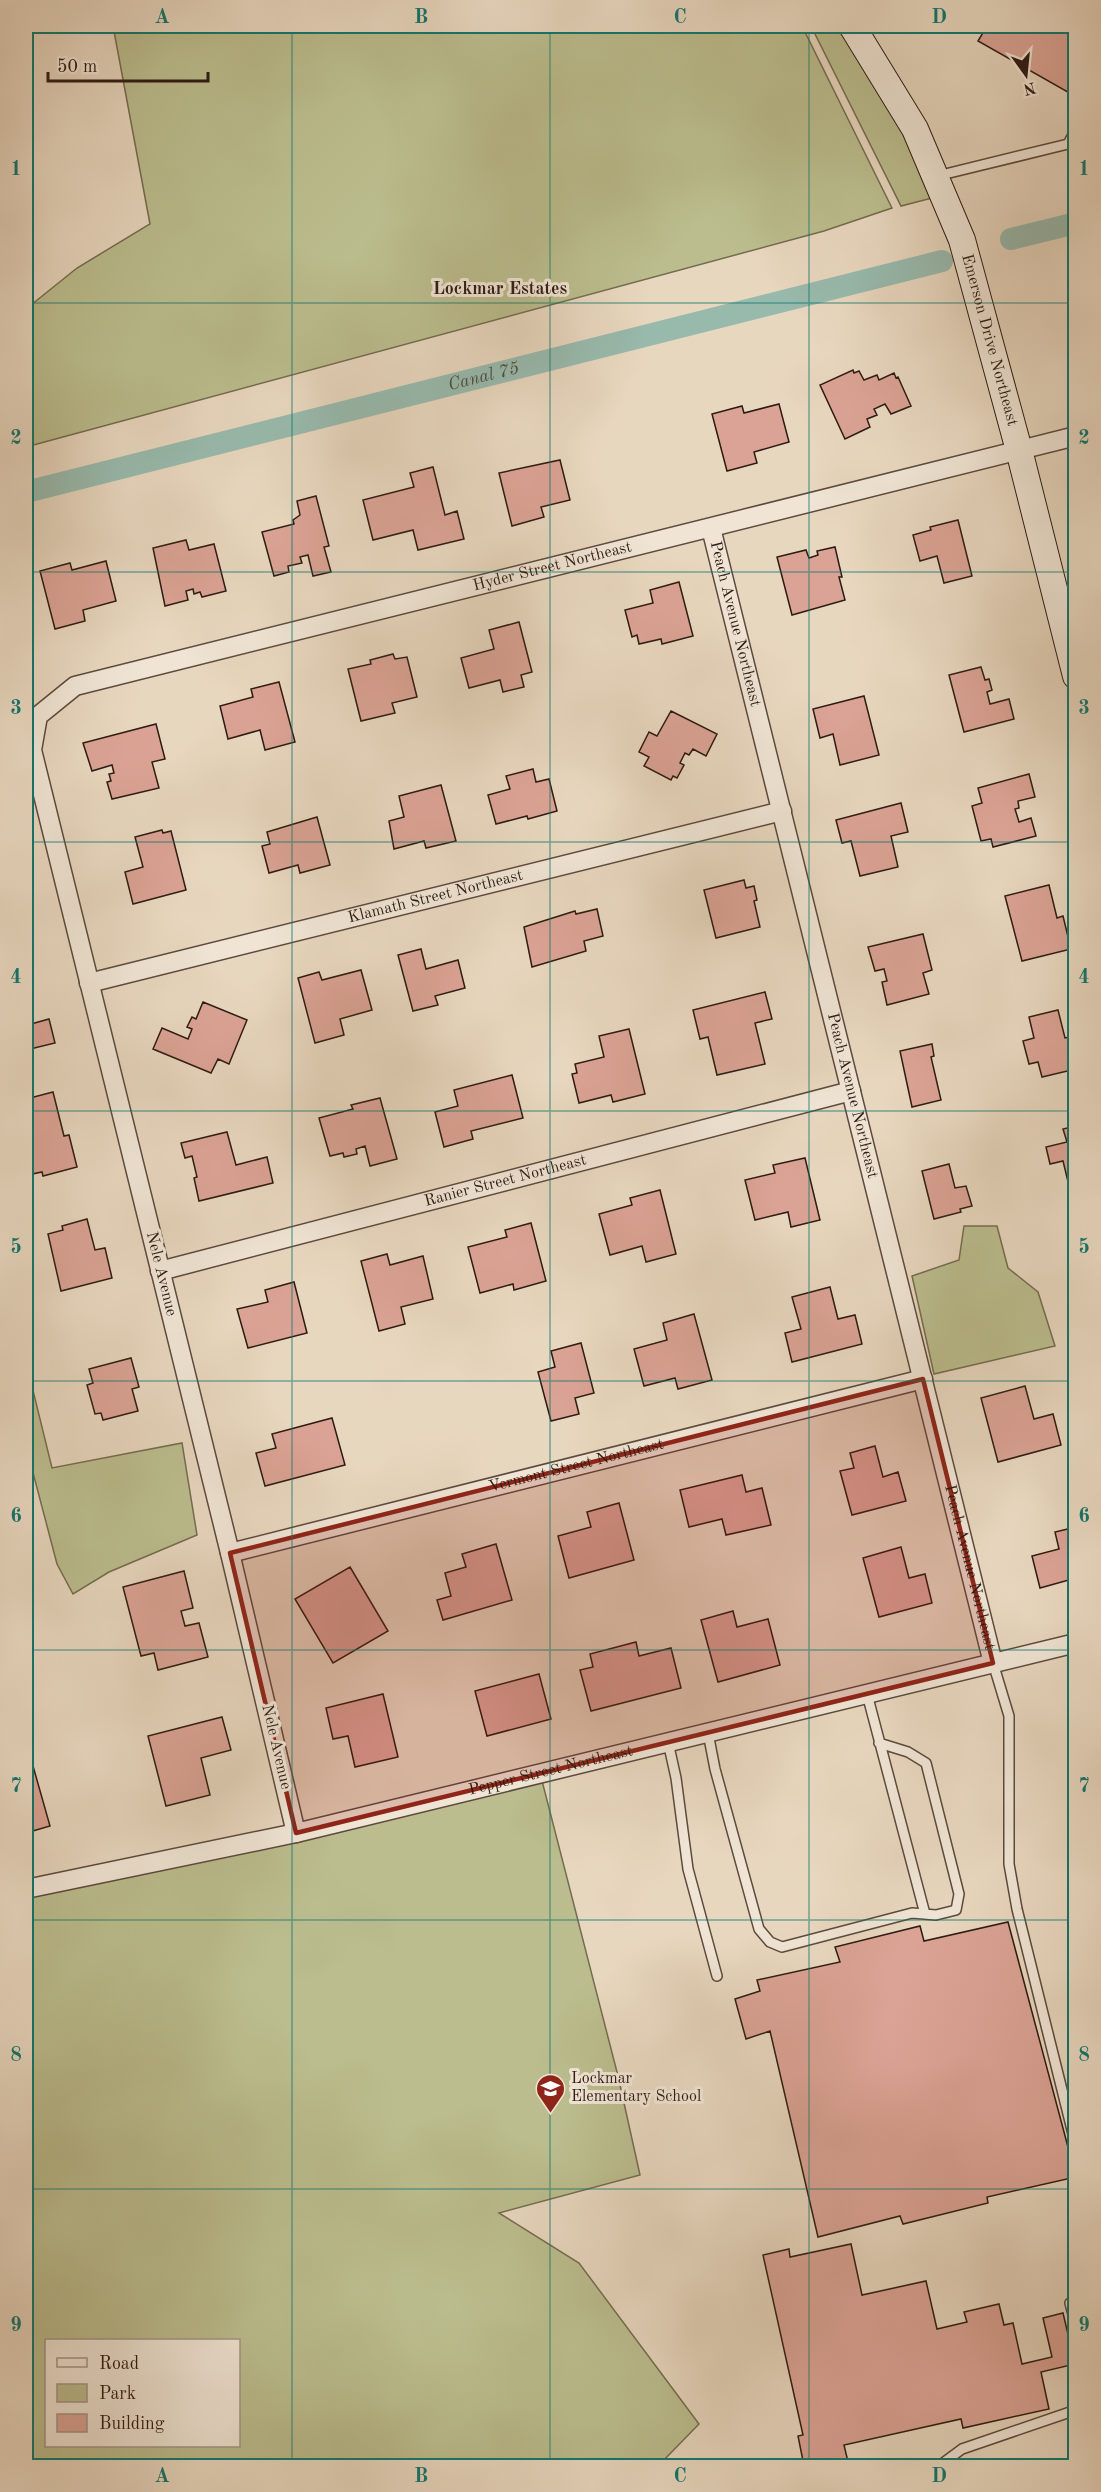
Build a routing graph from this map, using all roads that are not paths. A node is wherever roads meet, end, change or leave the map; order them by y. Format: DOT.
graph roads {
  1 [pos="852,26"];
  2 [pos="1076,129"];
  3 [pos="935,177"];
  4 [pos="1076,435"];
  5 [pos="1019,450"];
  6 [pos="711,528"];
  7 [pos="1076,676"];
  8 [pos="38,717"];
  9 [pos="782,811"];
  10 [pos="89,983"];
  11 [pos="851,1091"];
  12 [pos="160,1271"];
  13 [pos="922,1379"];
  14 [pos="230,1552"];
  15 [pos="1076,1643"];
  16 [pos="993,1663"];
  17 [pos="867,1694"];
  18 [pos="708,1733"];
  19 [pos="668,1742"];
  20 [pos="879,1743"];
  21 [pos="296,1833"];
  22 [pos="26,1889"];
  23 [pos="925,1914"];
  24 [pos="717,1976"];
  25 [pos="1076,2146"];
  26 [pos="1076,2299"];
  27 [pos="1076,2326"];
  28 [pos="1076,2410"];
  29 [pos="939,2466"];
  1 -- 3 [label="street, Emerson Drive Northeast"];
  2 -- 3 [label="lane"];
  3 -- 5 [label="street, Emerson Drive Northeast"];
  4 -- 5 [label="street, Hyder Street Northeast"];
  5 -- 6 [label="street, Hyder Street Northeast"];
  5 -- 7 [label="street, Emerson Drive Northeast"];
  6 -- 8 [label="street, Hyder Street Northeast"];
  6 -- 9 [label="street, Peach Avenue Northeast"];
  8 -- 10 [label="street, Nele Avenue"];
  9 -- 10 [label="street, Klamath Street Northeast"];
  9 -- 11 [label="street, Peach Avenue Northeast"];
  10 -- 12 [label="street, Nele Avenue"];
  11 -- 12 [label="street, Ranier Street Northeast"];
  11 -- 13 [label="street, Peach Avenue Northeast"];
  12 -- 14 [label="street, Nele Avenue"];
  13 -- 14 [label="street, Vermont Street Northeast"];
  13 -- 16 [label="street, Peach Avenue Northeast"];
  14 -- 21 [label="street, Nele Avenue"];
  15 -- 16 [label="street, Pepper Street Northeast"];
  16 -- 17 [label="street, Pepper Street Northeast"];
  16 -- 25 [label="lane"];
  17 -- 18 [label="street, Pepper Street Northeast"];
  17 -- 20 [label="lane"];
  18 -- 19 [label="street, Pepper Street Northeast"];
  18 -- 23 [label="lane"];
  19 -- 21 [label="street, Pepper Street Northeast"];
  19 -- 24 [label="lane"];
  20 -- 23 [label="lane"];
  20 -- 23 [label="lane"];
  21 -- 22 [label="street, Pepper Street Northeast"];
  26 -- 27 [label="lane"];
  28 -- 29 [label="lane"];
}
